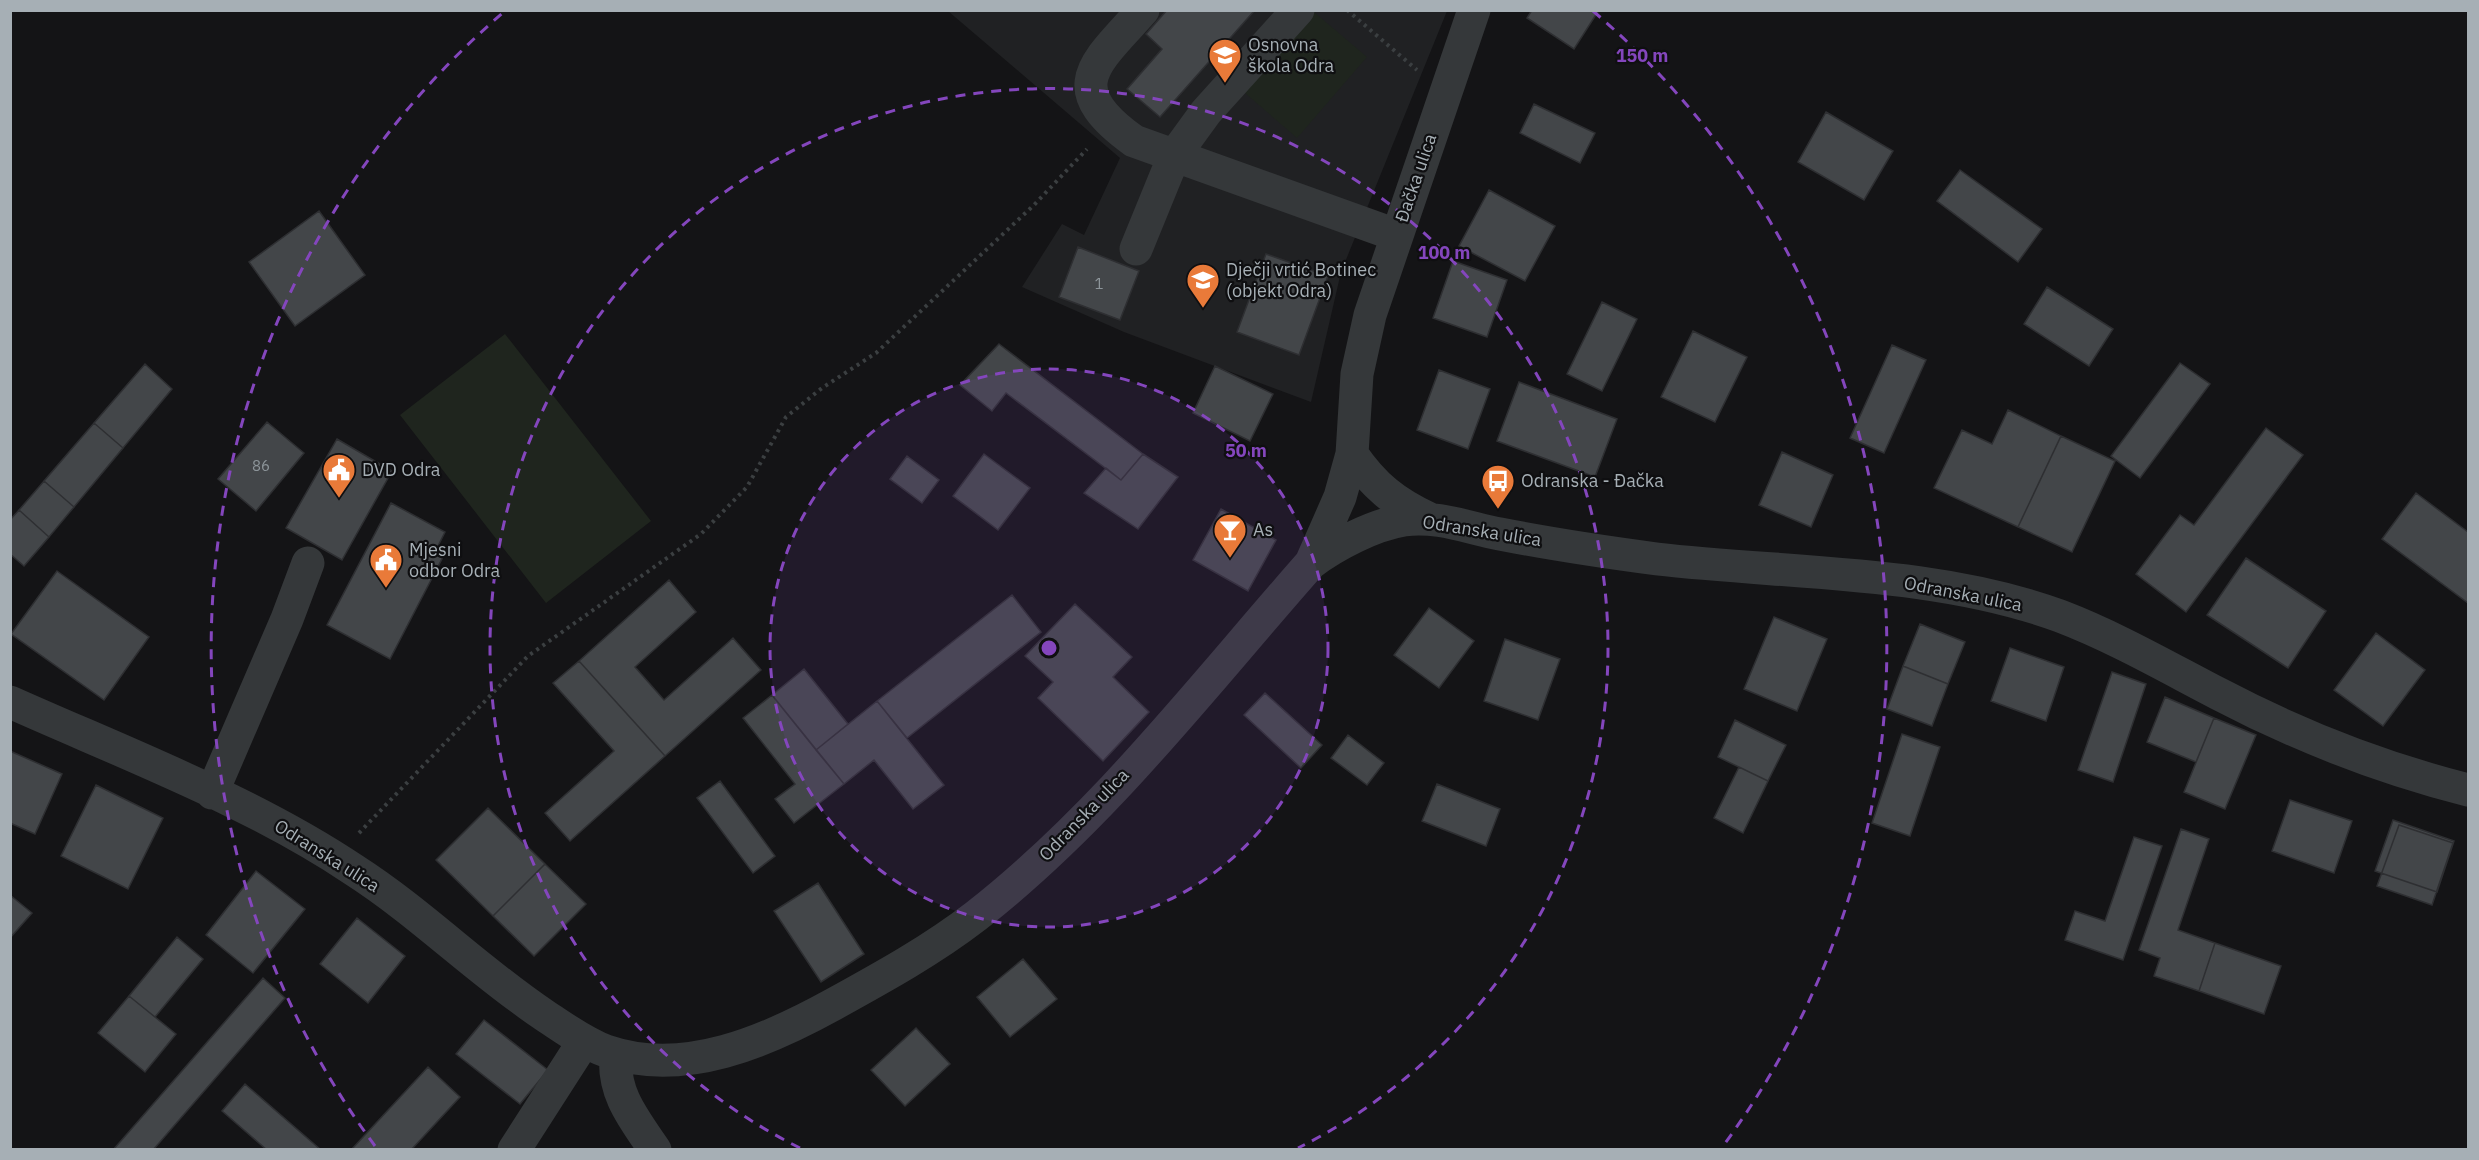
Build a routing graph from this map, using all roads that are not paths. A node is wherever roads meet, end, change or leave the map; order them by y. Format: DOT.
graph roads {
  1 [pos="1143,10"];
  2 [pos="1298,10"];
  3 [pos="1474,10"];
  4 [pos="1174,156"];
  5 [pos="1396,235"];
  6 [pos="1136,249"];
  7 [pos="1352,454"];
  8 [pos="1430,519"];
  9 [pos="308,563"];
  10 [pos="1311,563"];
  11 [pos="10,702"];
  12 [pos="2469,790"];
  13 [pos="212,793"];
  14 [pos="584,1041"];
  15 [pos="616,1054"];
  16 [pos="514,1149"];
  17 [pos="655,1149"];
  1 -- 4 [label="street"];
  2 -- 4 [label="street"];
  3 -- 5 [label="street, Đačka ulica"];
  4 -- 5 [label="street"];
  4 -- 6 [label="street"];
  5 -- 7 [label="street, Đačka ulica"];
  7 -- 8 [label="street"];
  7 -- 10 [label="street, Đačka ulica"];
  8 -- 10 [label="street, Odranska ulica"];
  8 -- 12 [label="street, Odranska ulica"];
  9 -- 13 [label="street"];
  10 -- 15 [label="street, Odranska ulica"];
  11 -- 13 [label="street, Odranska ulica"];
  13 -- 14 [label="street, Odranska ulica"];
  14 -- 15 [label="street, Odranska ulica"];
  14 -- 16 [label="street"];
  15 -- 17 [label="street"];
}
